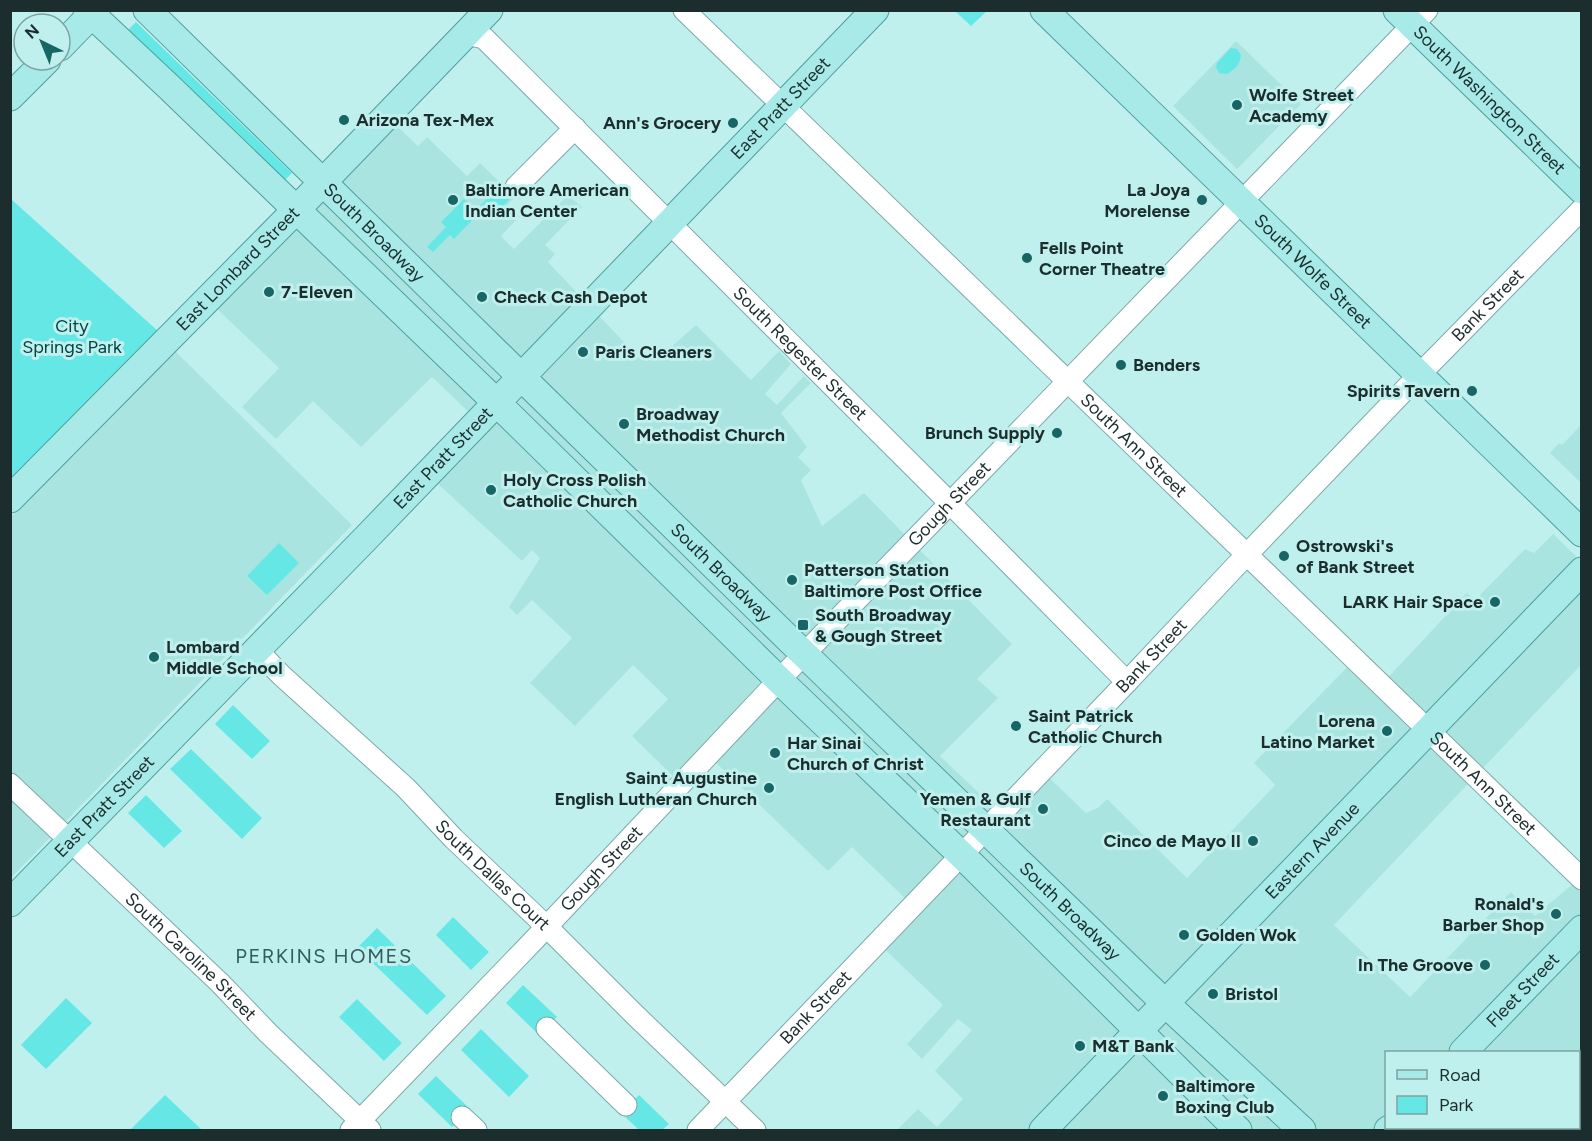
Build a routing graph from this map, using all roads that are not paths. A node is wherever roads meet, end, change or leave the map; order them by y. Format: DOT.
graph roads {
  1 [pos="147,10"];
  2 [pos="489,10"];
  3 [pos="684,10"];
  4 [pos="875,10"];
  5 [pos="1044,10"];
  6 [pos="91,12"];
  7 [pos="1412,16"];
  8 [pos="72,33"];
  9 [pos="466,34"];
  10 [pos="35,72"];
  11 [pos="10,98"];
  12 [pos="784,106"];
  13 [pos="575,128"];
  14 [pos="322,183"];
  15 [pos="516,187"];
  16 [pos="1581,190"];
  17 [pos="1242,202"];
  18 [pos="1581,209"];
  19 [pos="296,210"];
  20 [pos="670,223"];
  21 [pos="1419,375"];
  22 [pos="522,376"];
  23 [pos="1068,381"];
  24 [pos="496,402"];
  25 [pos="10,499"];
  26 [pos="950,503"];
  27 [pos="1581,533"];
  28 [pos="1247,555"];
  29 [pos="1581,571"];
  30 [pos="257,650"];
  31 [pos="804,654"];
  32 [pos="779,680"];
  33 [pos="1127,682"];
  34 [pos="1428,730"];
  35 [pos="10,784"];
  36 [pos="986,829"];
  37 [pos="70,842"];
  38 [pos="961,855"];
  39 [pos="1581,879"];
  40 [pos="10,903"];
  41 [pos="546,926"];
  42 [pos="1581,928"];
  43 [pos="1165,1003"];
  44 [pos="548,1028"];
  45 [pos="1138,1031"];
  46 [pos="1464,1051"];
  47 [pos="725,1102"];
  48 [pos="626,1105"];
  49 [pos="361,1127"];
  50 [pos="698,1131"];
  51 [pos="755,1131"];
  52 [pos="1043,1131"];
  53 [pos="1238,1131"];
  54 [pos="1302,1131"];
  1 -- 14 [label="main road, South Broadway"];
  2 -- 9 [label="main road, East Lombard Street"];
  3 -- 12 [label="street, South Ann Street"];
  4 -- 12 [label="main road, East Pratt Street"];
  5 -- 17 [label="main road, South Wolfe Street"];
  6 -- 8 [label="main road"];
  6 -- 19 [label="main road, South Broadway"];
  7 -- 16 [label="main road, South Washington Street"];
  7 -- 17 [label="street, Gough Street"];
  9 -- 13 [label="street, South Regester Street"];
  9 -- 14 [label="main road, East Lombard Street"];
  10 -- 11 [label="main road"];
  12 -- 20 [label="main road, East Pratt Street"];
  12 -- 23 [label="street, South Ann Street"];
  13 -- 15 [label="street"];
  13 -- 20 [label="street, South Regester Street"];
  14 -- 19 [label="main road, East Lombard Street"];
  14 -- 22 [label="main road, South Broadway"];
  17 -- 21 [label="main road, South Wolfe Street"];
  17 -- 23 [label="street, Gough Street"];
  18 -- 21 [label="street, Bank Street"];
  19 -- 24 [label="main road, South Broadway"];
  19 -- 25 [label="main road, East Lombard Street"];
  20 -- 22 [label="main road, East Pratt Street"];
  20 -- 26 [label="street, South Regester Street"];
  21 -- 27 [label="main road, South Wolfe Street"];
  21 -- 28 [label="street, Bank Street"];
  22 -- 24 [label="main road, East Pratt Street"];
  22 -- 31 [label="main road, South Broadway"];
  23 -- 26 [label="street, Gough Street"];
  23 -- 28 [label="street, South Ann Street"];
  24 -- 30 [label="main road, East Pratt Street"];
  24 -- 32 [label="main road, South Broadway"];
  26 -- 31 [label="street, Gough Street"];
  26 -- 33 [label="street, South Regester Street"];
  28 -- 33 [label="street, Bank Street"];
  28 -- 34 [label="street, South Ann Street"];
  29 -- 34 [label="main road, Eastern Avenue"];
  30 -- 37 [label="main road, East Pratt Street"];
  30 -- 41 [label="street, South Dallas Court"];
  31 -- 32 [label="street, Gough Street"];
  31 -- 36 [label="main road, South Broadway"];
  32 -- 38 [label="main road, South Broadway"];
  32 -- 41 [label="street, Gough Street"];
  33 -- 36 [label="street, Bank Street"];
  34 -- 39 [label="street, South Ann Street"];
  34 -- 43 [label="main road, Eastern Avenue"];
  35 -- 37 [label="street, South Caroline Street"];
  36 -- 38 [label="street, Bank Street"];
  36 -- 43 [label="main road, South Broadway"];
  37 -- 40 [label="main road, East Pratt Street"];
  37 -- 49 [label="street, South Caroline Street"];
  38 -- 45 [label="main road, South Broadway"];
  38 -- 47 [label="street, Bank Street"];
  41 -- 47 [label="street, South Dallas Court"];
  41 -- 49 [label="street, Gough Street"];
  42 -- 46 [label="main road, Fleet Street"];
  43 -- 45 [label="main road, Eastern Avenue"];
  43 -- 54 [label="main road, South Broadway"];
  44 -- 48 [label="street"];
  45 -- 52 [label="main road, Eastern Avenue"];
  45 -- 53 [label="main road, South Broadway"];
  47 -- 50 [label="street, Bank Street"];
  47 -- 51 [label="street, South Dallas Court"];
}
